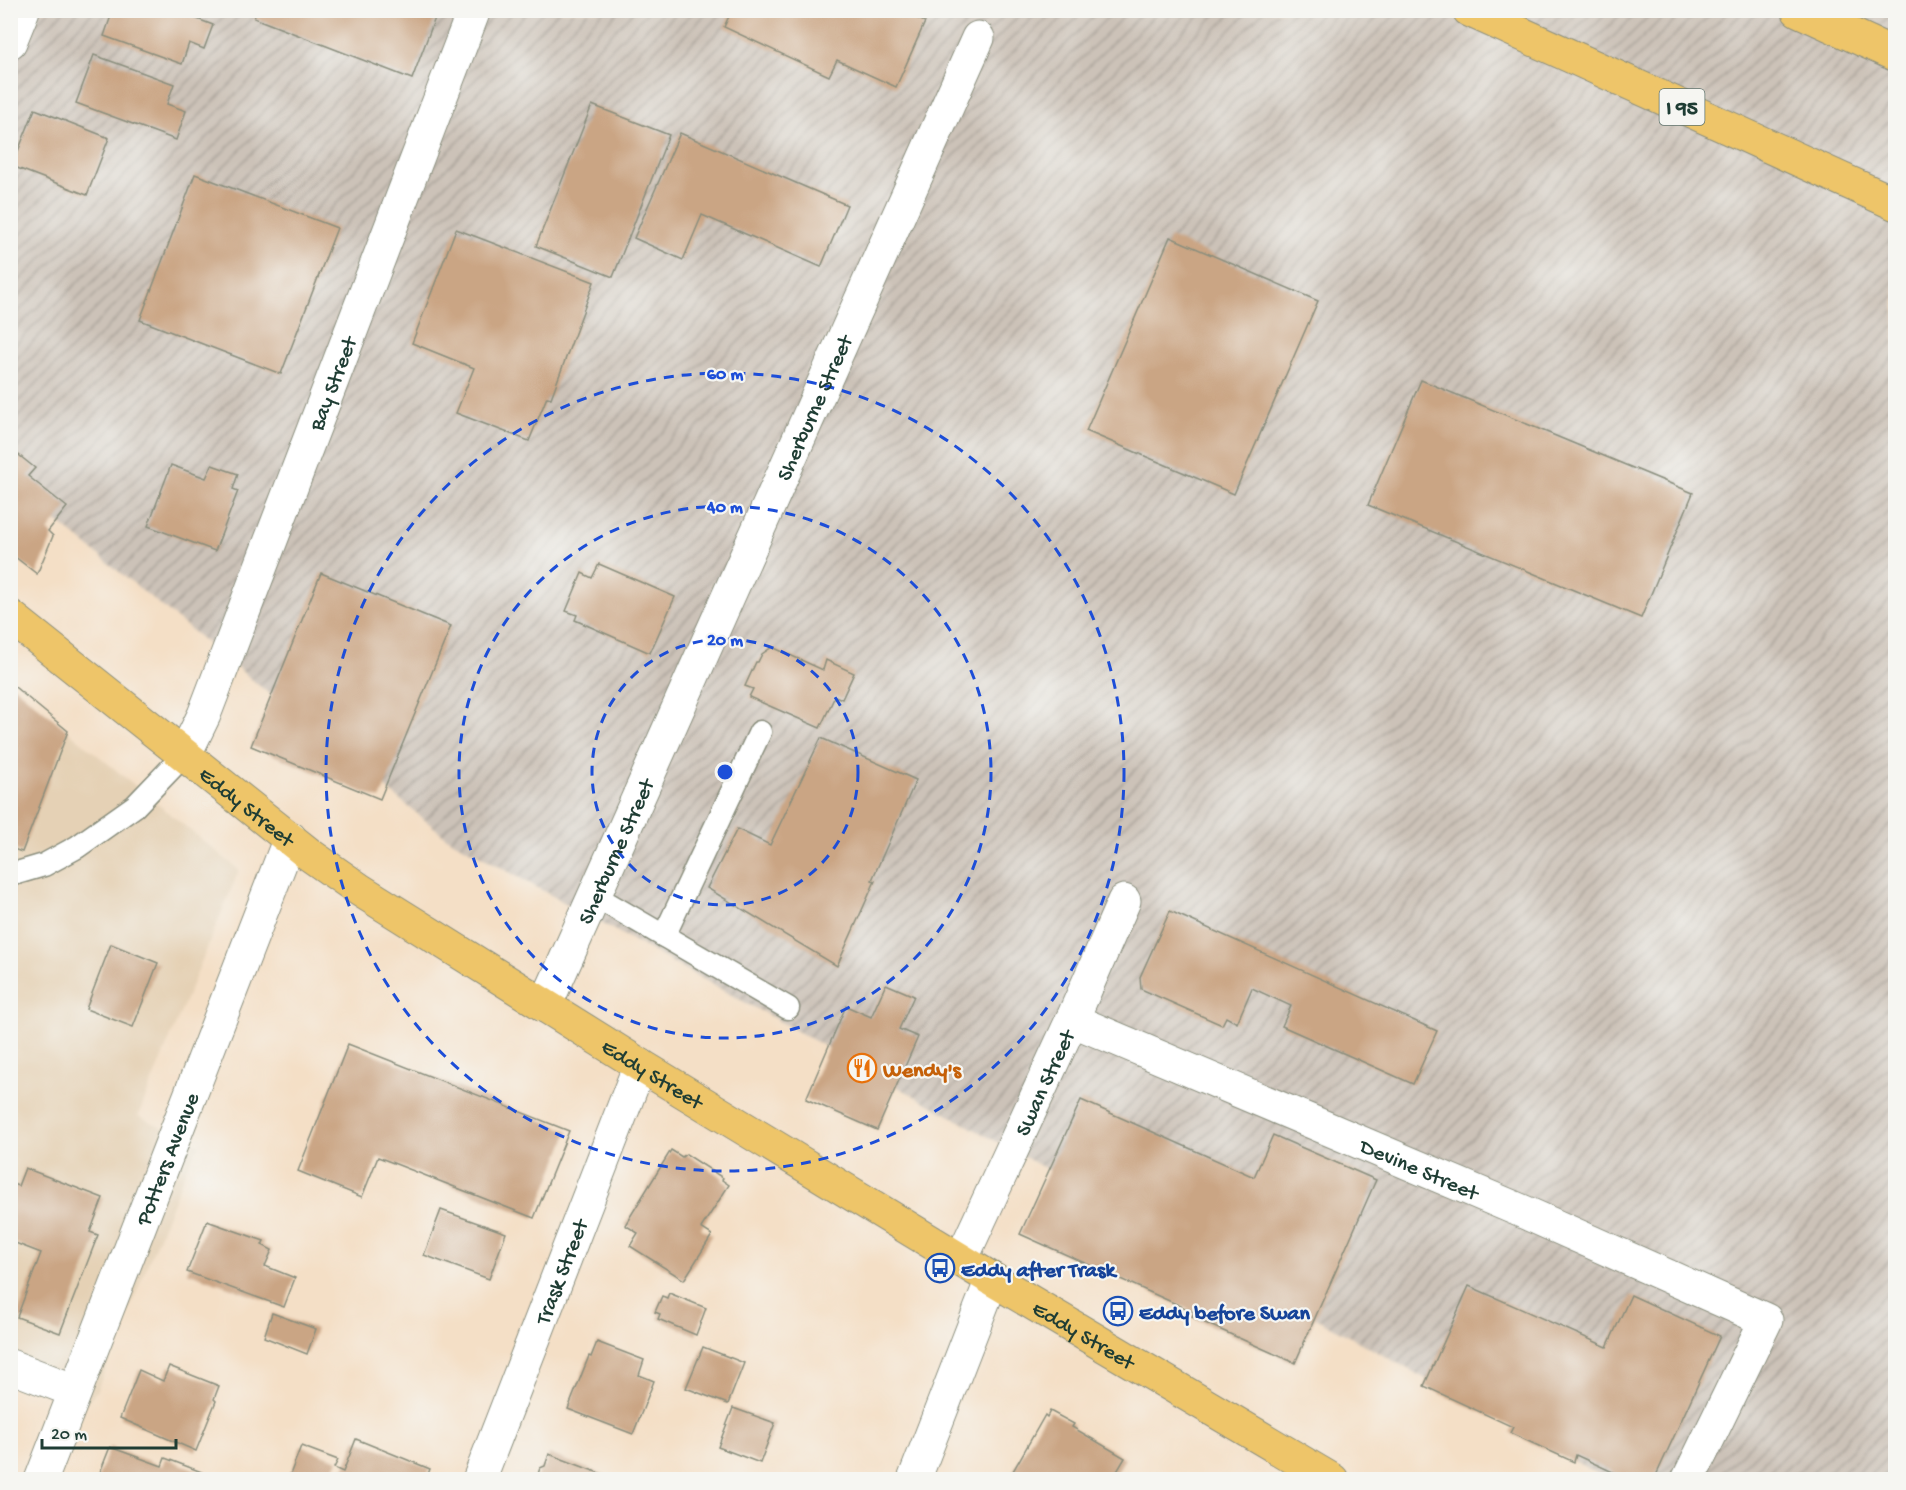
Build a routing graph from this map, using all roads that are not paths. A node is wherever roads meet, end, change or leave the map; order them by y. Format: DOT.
graph roads {
  1 [pos="23,10"];
  2 [pos="474,10"];
  3 [pos="1469,10"];
  4 [pos="1798,10"];
  5 [pos="978,38"];
  6 [pos="10,42"];
  7 [pos="1896,55"];
  8 [pos="1896,204"];
  9 [pos="10,615"];
  10 [pos="760,732"];
  11 [pos="184,754"];
  12 [pos="290,838"];
  13 [pos="10,875"];
  14 [pos="595,896"];
  15 [pos="1124,901"];
  16 [pos="664,936"];
  17 [pos="545,1006"];
  18 [pos="788,1008"];
  19 [pos="1072,1020"];
  20 [pos="640,1065"];
  21 [pos="961,1260"];
  22 [pos="992,1279"];
  23 [pos="10,1366"];
  24 [pos="75,1391"];
  25 [pos="41,1479"];
  26 [pos="479,1479"];
  27 [pos="914,1479"];
  28 [pos="1332,1479"];
  29 [pos="1688,1479"];
  1 -- 6 [label="street"];
  2 -- 11 [label="street, Bay Street"];
  3 -- 8 [label="main road, I 95"];
  4 -- 7 [label="main road"];
  5 -- 14 [label="street, Sherburne Street"];
  9 -- 11 [label="main road, Eddy Street"];
  10 -- 16 [label="lane"];
  11 -- 12 [label="main road, Eddy Street"];
  11 -- 13 [label="lane"];
  12 -- 17 [label="main road, Eddy Street"];
  12 -- 24 [label="street, Potters Avenue"];
  14 -- 16 [label="lane"];
  14 -- 17 [label="street, Sherburne Street"];
  15 -- 19 [label="street, Swan Street"];
  16 -- 18 [label="lane"];
  17 -- 20 [label="main road, Eddy Street"];
  19 -- 21 [label="street, Swan Street"];
  19 -- 29 [label="street, Devine Street"];
  20 -- 21 [label="main road, Eddy Street"];
  20 -- 26 [label="street, Trask Street"];
  21 -- 22 [label="main road, Eddy Street"];
  22 -- 27 [label="street"];
  22 -- 28 [label="main road, Eddy Street"];
  23 -- 24 [label="street"];
  24 -- 25 [label="street, Potters Avenue"];
}
